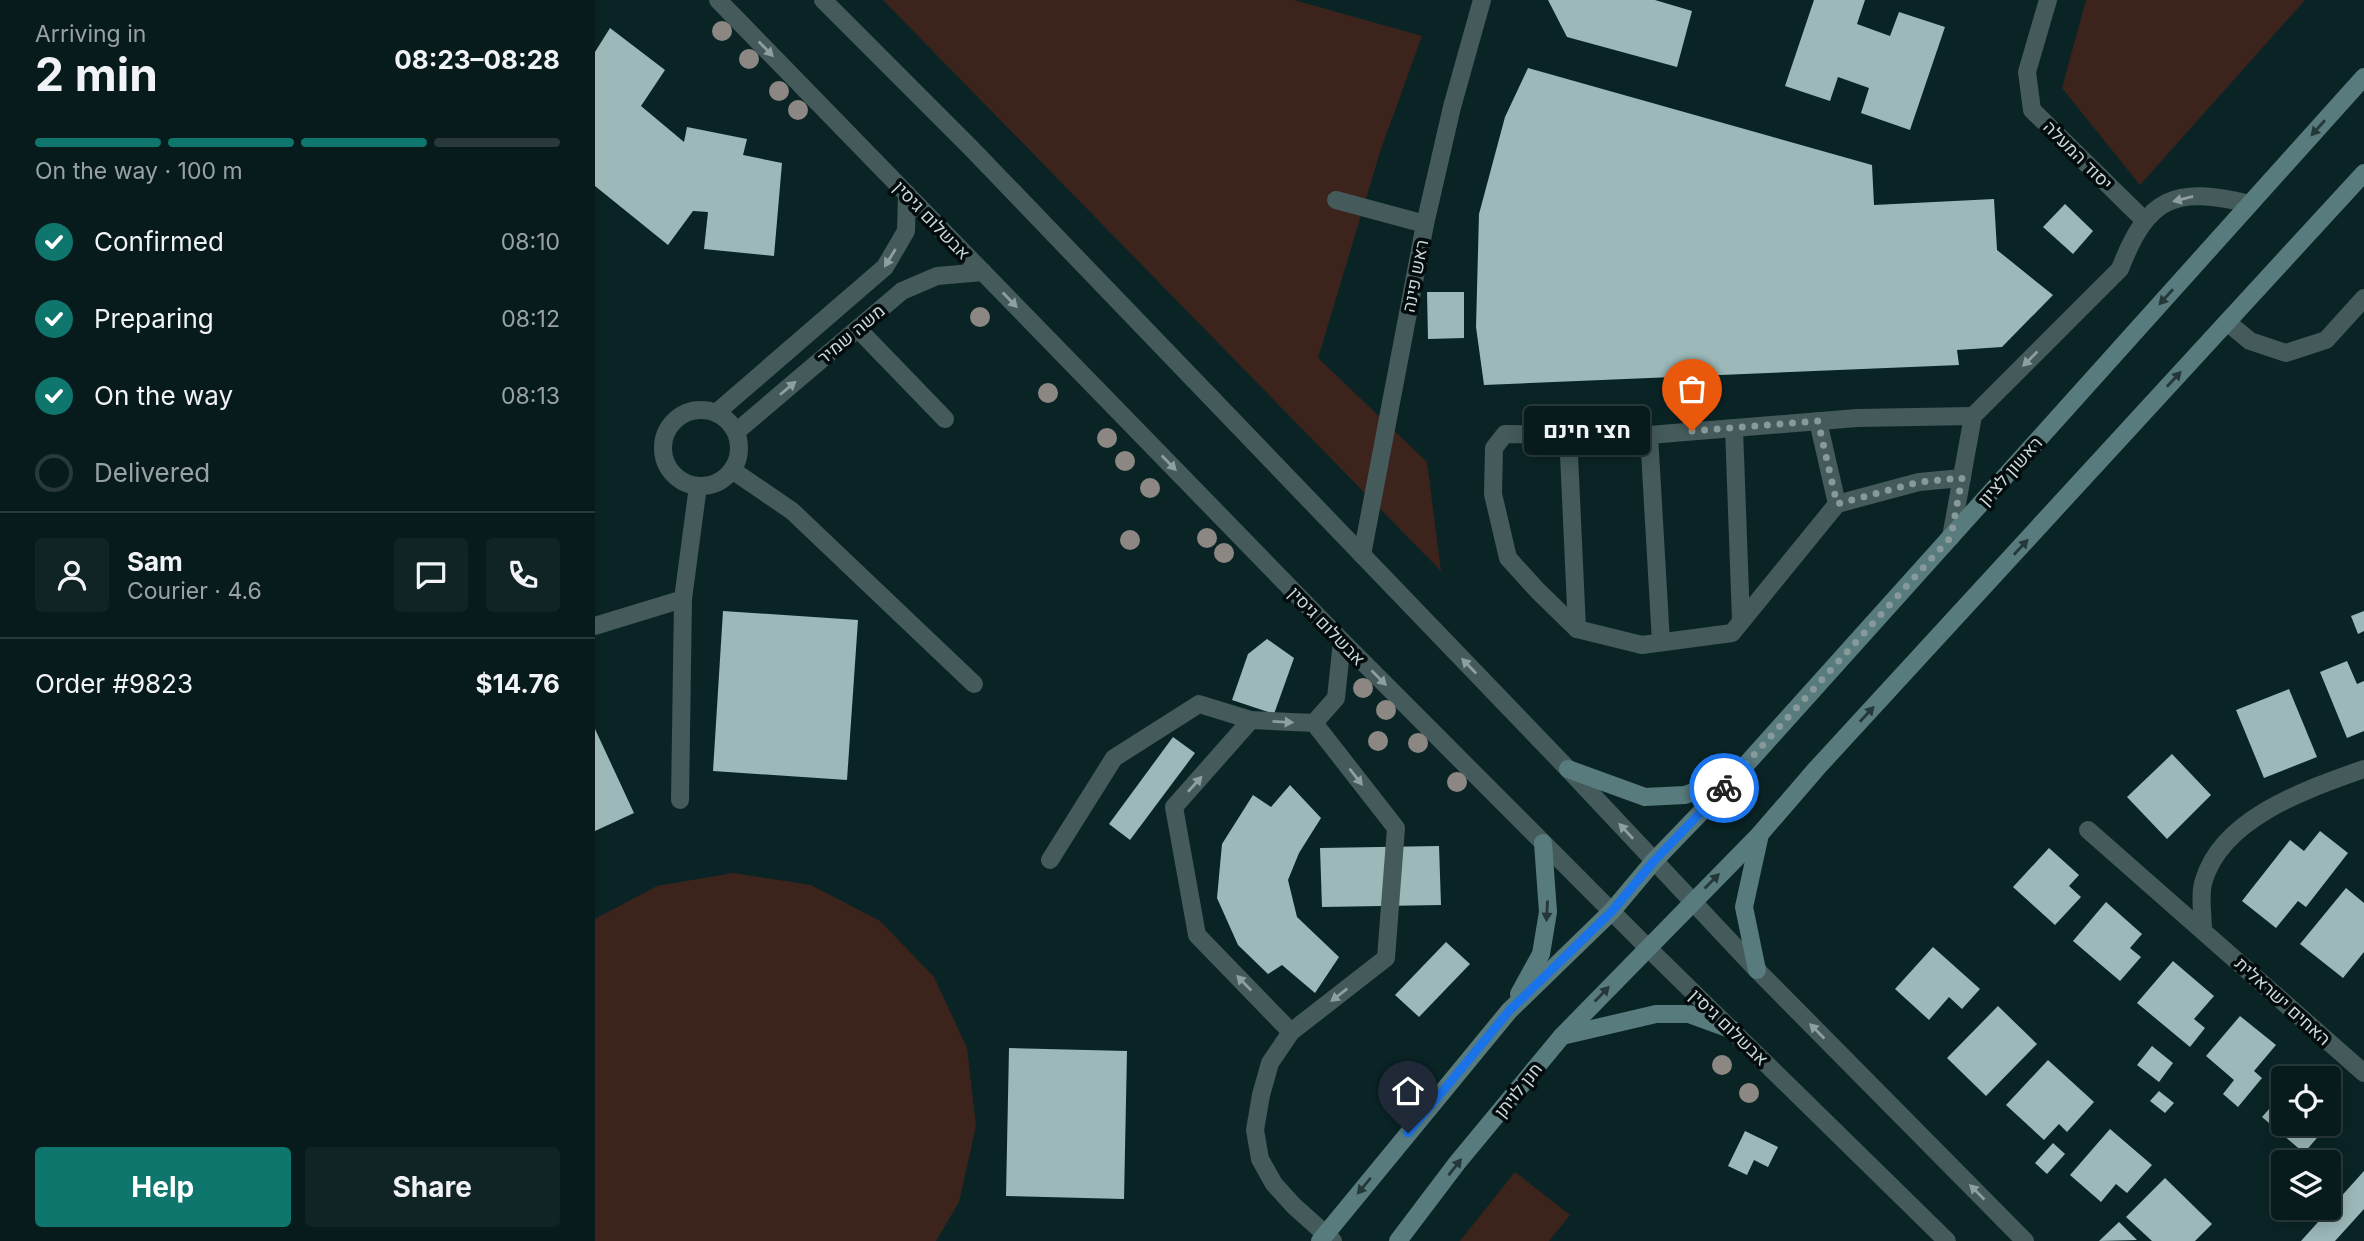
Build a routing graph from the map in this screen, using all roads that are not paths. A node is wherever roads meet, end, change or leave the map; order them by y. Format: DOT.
graph roads {
  1 [pos="718,0"];
  2 [pos="823,0"];
  3 [pos="1482,0"];
  4 [pos="2048,0"];
  5 [pos="2364,78"];
  6 [pos="2364,173"];
  7 [pos="907,194"];
  8 [pos="1336,200"];
  9 [pos="2250,204"];
  10 [pos="2144,220"];
  11 [pos="1425,224"];
  12 [pos="983,272"];
  13 [pos="2364,298"];
  14 [pos="2227,322"];
  15 [pos="858,329"];
  16 [pos="716,413"];
  17 [pos="1973,416"];
  18 [pos="945,419"];
  19 [pos="1818,421"];
  20 [pos="1734,428"];
  21 [pos="736,432"];
  22 [pos="1568,433"];
  23 [pos="1649,435"];
  24 [pos="732,470"];
  25 [pos="1962,478"];
  26 [pos="698,486"];
  27 [pos="1837,504"];
  28 [pos="1951,537"];
  29 [pos="1362,555"];
  30 [pos="683,599"];
  31 [pos="1741,621"];
  32 [pos="595,626"];
  33 [pos="1577,629"];
  34 [pos="1342,641"];
  35 [pos="1661,642"];
  36 [pos="974,684"];
  37 [pos="1251,720"];
  38 [pos="1314,723"];
  39 [pos="1568,769"];
  40 [pos="2364,769"];
  41 [pos="1734,778"];
  42 [pos="680,800"];
  43 [pos="2088,830"];
  44 [pos="1760,834"];
  45 [pos="1543,843"];
  46 [pos="1050,860"];
  47 [pos="1654,861"];
  48 [pos="1692,902"];
  49 [pos="1612,911"];
  50 [pos="2203,929"];
  51 [pos="1647,947"];
  52 [pos="1757,970"];
  53 [pos="1509,1011"];
  54 [pos="1733,1030"];
  55 [pos="1291,1032"];
  56 [pos="1562,1036"];
  57 [pos="2364,1073"];
  58 [pos="1326,1238"];
  59 [pos="1398,1241"];
  60 [pos="1947,1241"];
  61 [pos="2025,1241"];
  1 -- 7 [label="street, אבשלום גיסין, one-way"];
  2 -- 29 [label="street"];
  3 -- 11 [label="street, ראש פינה"];
  4 -- 10 [label="street, יסוד המעלה"];
  5 -- 9 [label="main road, ראשון לציון, one-way"];
  6 -- 14 [label="main road"];
  7 -- 12 [label="street, אבשלום גיסין"];
  7 -- 16 [label="street, משה שמיר, one-way"];
  8 -- 11 [label="street"];
  9 -- 10 [label="street, one-way"];
  9 -- 28 [label="main road, ראשון לציון, one-way"];
  10 -- 17 [label="street, one-way"];
  11 -- 29 [label="street, ראש פינה"];
  12 -- 15 [label="street, משה שמיר"];
  12 -- 34 [label="street, אבשלום גיסין, one-way"];
  13 -- 14 [label="street"];
  44 -- 14 [label="main road, one-way"];
  15 -- 18 [label="street"];
  21 -- 15 [label="street, משה שמיר, one-way"];
  16 -- 21 [label="street"];
  16 -- 26 [label="street"];
  17 -- 19 [label="street"];
  17 -- 25 [label="street"];
  19 -- 20 [label="street"];
  19 -- 27 [label="street"];
  20 -- 23 [label="street"];
  20 -- 31 [label="street"];
  21 -- 24 [label="street"];
  22 -- 23 [label="street"];
  22 -- 33 [label="street"];
  22 -- 33 [label="street"];
  23 -- 35 [label="street"];
  24 -- 26 [label="street"];
  24 -- 36 [label="street"];
  25 -- 27 [label="street"];
  25 -- 28 [label="street"];
  26 -- 30 [label="street"];
  27 -- 31 [label="street"];
  28 -- 41 [label="main road, ראשון לציון"];
  39 -- 29 [label="street, one-way"];
  30 -- 32 [label="street"];
  30 -- 42 [label="street"];
  31 -- 35 [label="street"];
  33 -- 35 [label="street"];
  34 -- 38 [label="street"];
  34 -- 45 [label="street, אבשלום גיסין, one-way"];
  37 -- 38 [label="street, one-way"];
  37 -- 46 [label="street"];
  55 -- 37 [label="street, one-way"];
  38 -- 55 [label="street, one-way"];
  39 -- 41 [label="main road"];
  47 -- 39 [label="street, one-way"];
  40 -- 50 [label="street"];
  41 -- 47 [label="main road, ראשון לציון"];
  43 -- 50 [label="street, האחים ישראלית"];
  48 -- 44 [label="main road, one-way"];
  44 -- 52 [label="main road"];
  45 -- 49 [label="street, אבשלום גיסין"];
  45 -- 53 [label="main road, one-way"];
  47 -- 48 [label="street"];
  47 -- 49 [label="main road"];
  48 -- 51 [label="main road"];
  48 -- 52 [label="street"];
  49 -- 51 [label="street, אבשלום גיסין"];
  49 -- 53 [label="main road"];
  50 -- 57 [label="street, האחים ישראלית"];
  51 -- 54 [label="street, אבשלום גיסין"];
  56 -- 51 [label="main road, חנן לויתן, one-way"];
  61 -- 52 [label="street, one-way"];
  53 -- 58 [label="main road, one-way"];
  54 -- 56 [label="main road"];
  54 -- 60 [label="street, אבשלום גיסין"];
  55 -- 58 [label="street"];
  59 -- 56 [label="main road, חנן לויתן, one-way"];
}
